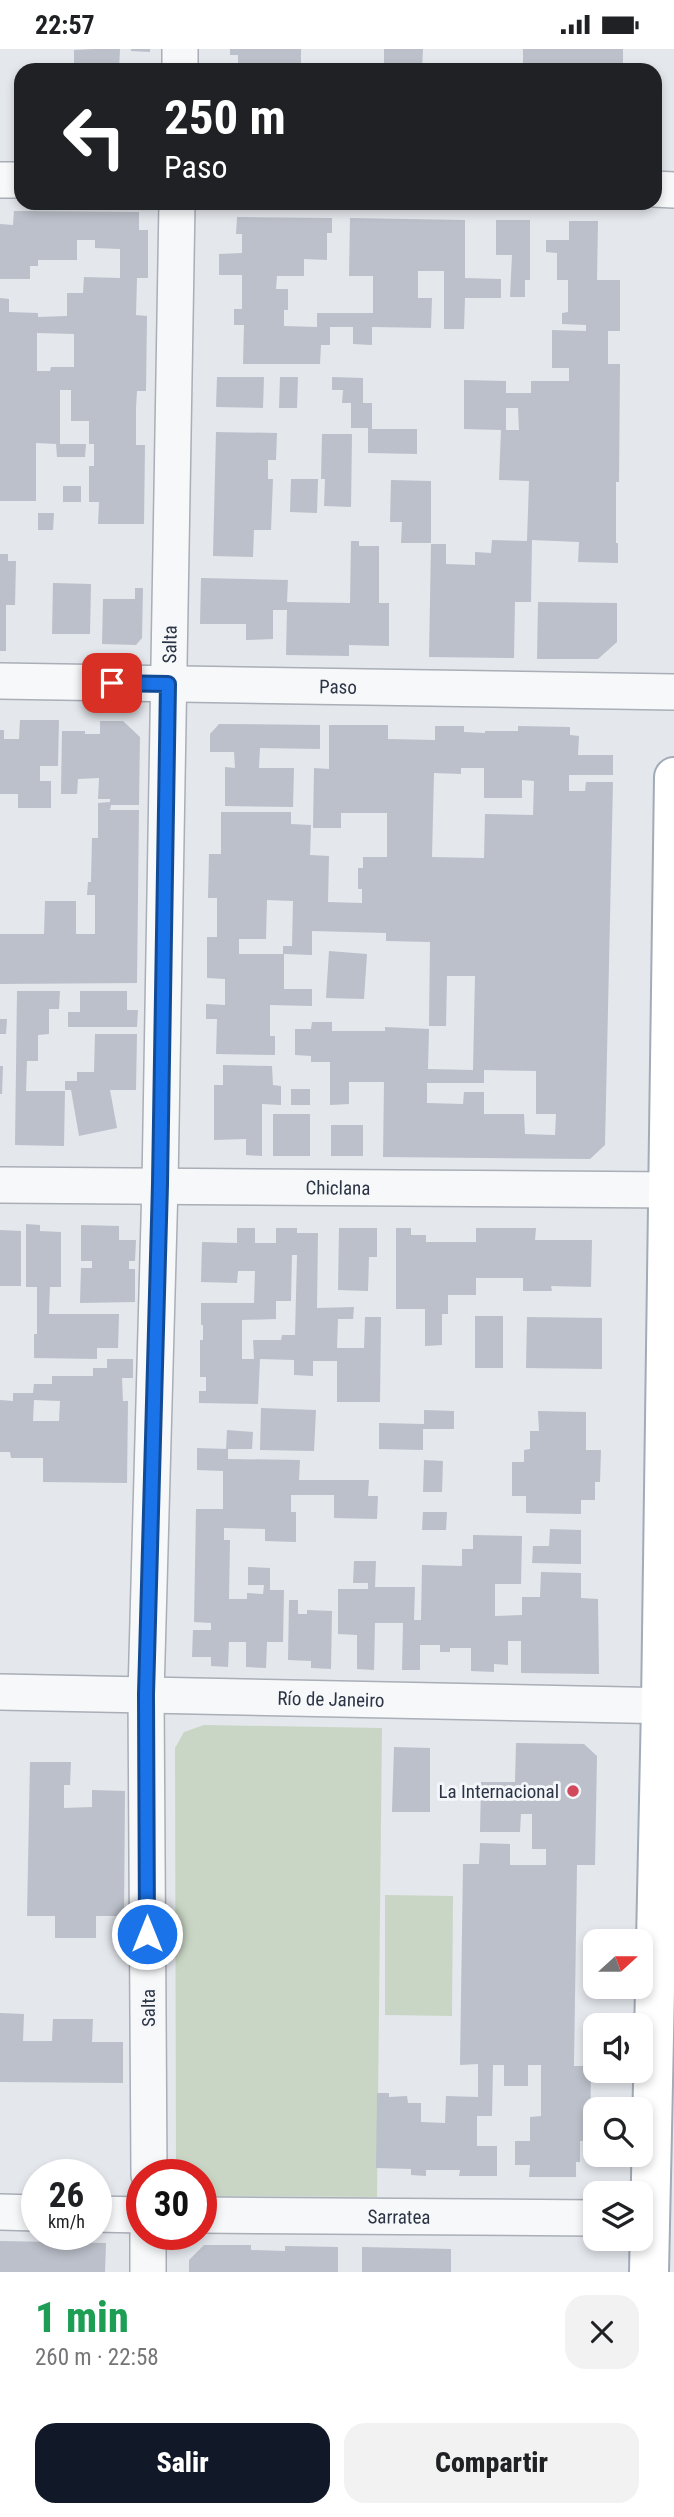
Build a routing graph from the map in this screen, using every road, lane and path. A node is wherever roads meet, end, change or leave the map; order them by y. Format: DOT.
graph roads {
  1 [pos="177,210"];
  2 [pos="0,681"];
  3 [pos="168,684"];
  4 [pos="674,692"];
  5 [pos="674,778"];
  6 [pos="160,1184"];
  7 [pos="0,1185"];
  8 [pos="671,1190"];
  9 [pos="0,1692"];
  10 [pos="146,1694"];
  11 [pos="668,1706"];
  12 [pos="149,2159"];
  13 [pos="0,2212"];
  14 [pos="21,2213"];
  15 [pos="217,2215"];
  16 [pos="583,2218"];
  17 [pos="655,2219"];
  18 [pos="148,2250"];
  19 [pos="148,2272"];
  20 [pos="649,2272"];
  1 -- 3 [label="street, Salta"];
  2 -- 3 [label="street, Paso"];
  3 -- 4 [label="street, Paso"];
  3 -- 6 [label="street, Salta"];
  5 -- 8 [label="main road"];
  6 -- 7 [label="street, Chiclana"];
  6 -- 8 [label="street, Chiclana"];
  6 -- 10 [label="street, Salta"];
  8 -- 11 [label="main road"];
  9 -- 10 [label="street, Río de Janeiro"];
  10 -- 11 [label="street, Río de Janeiro"];
  10 -- 12 [label="street, Salta"];
  11 -- 17 [label="main road"];
  13 -- 14 [label="street"];
  15 -- 16 [label="street, Sarratea"];
  17 -- 20 [label="main road"];
  18 -- 19 [label="street"];
}
